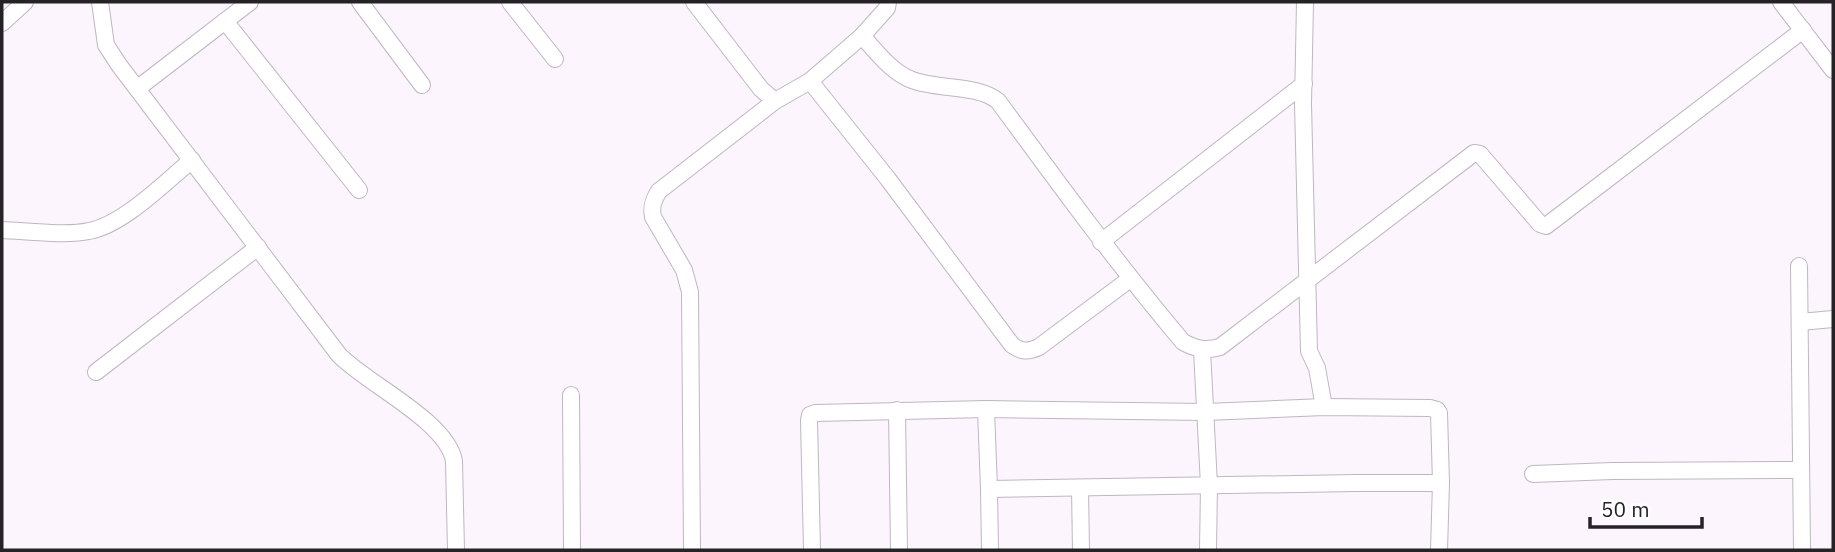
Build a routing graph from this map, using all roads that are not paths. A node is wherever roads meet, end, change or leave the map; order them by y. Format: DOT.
graph roads {
  1 [pos="26,2"];
  2 [pos="100,2"];
  3 [pos="250,2"];
  4 [pos="360,2"];
  5 [pos="510,2"];
  6 [pos="694,2"];
  7 [pos="888,2"];
  8 [pos="1305,2"];
  9 [pos="1781,2"];
  10 [pos="225,21"];
  11 [pos="2,23"];
  12 [pos="1803,30"];
  13 [pos="862,36"];
  14 [pos="555,59"];
  15 [pos="1833,70"];
  16 [pos="810,81"];
  17 [pos="1304,84"];
  18 [pos="422,85"];
  19 [pos="138,88"];
  20 [pos="775,101"];
  21 [pos="192,160"];
  22 [pos="359,190"];
  23 [pos="2,230"];
  24 [pos="1101,242"];
  25 [pos="258,247"];
  26 [pos="1799,266"];
  27 [pos="1130,279"];
  28 [pos="1307,280"];
  29 [pos="1833,319"];
  30 [pos="1800,322"];
  31 [pos="1202,350"];
  32 [pos="96,372"];
  33 [pos="571,396"];
  34 [pos="1324,407"];
  35 [pos="986,409"];
  36 [pos="897,410"];
  37 [pos="1206,412"];
  38 [pos="1801,470"];
  39 [pos="1534,474"];
  40 [pos="1441,483"];
  41 [pos="1209,485"];
  42 [pos="1080,488"];
  43 [pos="989,489"];
  44 [pos="456,550"];
  45 [pos="572,550"];
  46 [pos="692,550"];
  47 [pos="812,550"];
  48 [pos="899,550"];
  49 [pos="990,550"];
  50 [pos="1081,550"];
  51 [pos="1208,550"];
  52 [pos="1439,550"];
  53 [pos="1802,550"];
  1 -- 11 [label="street"];
  2 -- 19 [label="street"];
  3 -- 10 [label="street"];
  4 -- 18 [label="street"];
  5 -- 14 [label="street"];
  6 -- 20 [label="street"];
  7 -- 13 [label="street"];
  8 -- 17 [label="street"];
  9 -- 12 [label="street"];
  10 -- 19 [label="street"];
  10 -- 22 [label="street"];
  12 -- 15 [label="street"];
  12 -- 28 [label="street"];
  13 -- 16 [label="street"];
  13 -- 24 [label="street"];
  16 -- 20 [label="street"];
  16 -- 27 [label="street"];
  17 -- 24 [label="street"];
  17 -- 28 [label="street"];
  19 -- 21 [label="street"];
  20 -- 46 [label="street"];
  21 -- 23 [label="street"];
  21 -- 25 [label="street"];
  24 -- 27 [label="street"];
  25 -- 32 [label="street"];
  25 -- 44 [label="street"];
  26 -- 30 [label="street"];
  27 -- 31 [label="street"];
  28 -- 31 [label="street"];
  28 -- 34 [label="street"];
  29 -- 30 [label="street"];
  30 -- 38 [label="street"];
  31 -- 37 [label="street"];
  33 -- 45 [label="street"];
  34 -- 37 [label="street"];
  34 -- 40 [label="street"];
  35 -- 36 [label="street"];
  35 -- 37 [label="street"];
  35 -- 43 [label="street"];
  36 -- 47 [label="street"];
  36 -- 48 [label="street"];
  37 -- 41 [label="street"];
  38 -- 39 [label="street"];
  38 -- 53 [label="street"];
  40 -- 41 [label="street"];
  40 -- 52 [label="street"];
  41 -- 42 [label="street"];
  41 -- 51 [label="street"];
  42 -- 43 [label="street"];
  42 -- 50 [label="street"];
  43 -- 49 [label="street"];
}
